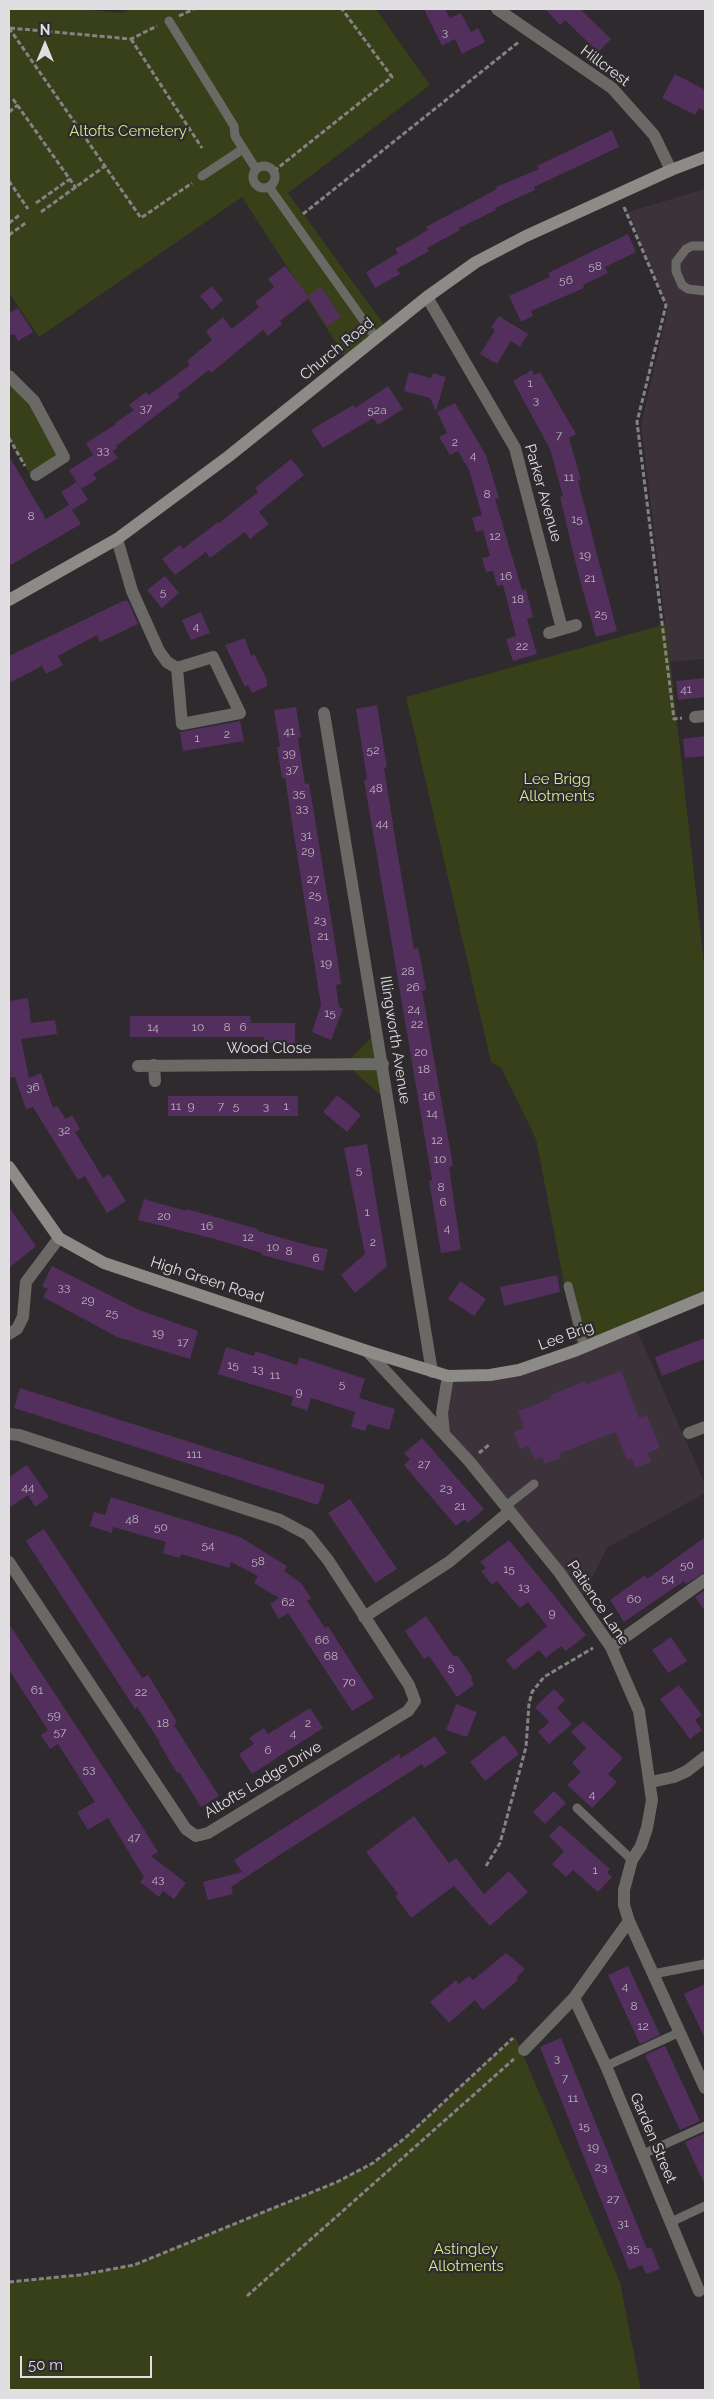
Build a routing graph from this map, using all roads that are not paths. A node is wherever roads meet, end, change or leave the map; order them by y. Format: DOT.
graph roads {
  1 [pos="497,9"];
  2 [pos="168,21"];
  3 [pos="243,149"];
  4 [pos="705,157"];
  5 [pos="256,169"];
  6 [pos="672,170"];
  7 [pos="202,176"];
  8 [pos="269,187"];
  9 [pos="705,246"];
  10 [pos="705,291"];
  11 [pos="427,297"];
  12 [pos="376,338"];
  13 [pos="9,376"];
  14 [pos="36,475"];
  15 [pos="117,538"];
  16 [pos="9,600"];
  17 [pos="576,625"];
  18 [pos="562,629"];
  19 [pos="549,632"];
  20 [pos="176,668"];
  21 [pos="324,713"];
  22 [pos="383,1064"];
  23 [pos="154,1065"];
  24 [pos="138,1066"];
  25 [pos="155,1081"];
  26 [pos="9,1167"];
  27 [pos="59,1238"];
  28 [pos="568,1286"];
  29 [pos="705,1297"];
  30 [pos="9,1334"];
  31 [pos="584,1347"];
  32 [pos="367,1351"];
  33 [pos="432,1372"];
  34 [pos="448,1376"];
  35 [pos="705,1427"];
  36 [pos="444,1433"];
  37 [pos="689,1433"];
  38 [pos="9,1434"];
  39 [pos="534,1484"];
  40 [pos="508,1508"];
  41 [pos="9,1562"];
  42 [pos="705,1580"];
  43 [pos="364,1617"];
  44 [pos="609,1643"];
  45 [pos="705,1757"];
  46 [pos="651,1782"];
  47 [pos="577,1808"];
  48 [pos="632,1860"];
  49 [pos="629,1921"];
  50 [pos="705,1964"];
  51 [pos="653,1974"];
  52 [pos="574,1998"];
  53 [pos="680,2032"];
  54 [pos="527,2046"];
  55 [pos="606,2066"];
  56 [pos="705,2088"];
  57 [pos="705,2126"];
  58 [pos="642,2155"];
  59 [pos="705,2206"];
  60 [pos="671,2222"];
  61 [pos="699,2291"];
  1 -- 6 [label="street, Hillcrest"];
  2 -- 3 [label="lane"];
  3 -- 5 [label="lane"];
  3 -- 7 [label="lane"];
  4 -- 6 [label="street, Church Road"];
  5 -- 8 [label="lane"];
  5 -- 8 [label="lane"];
  6 -- 11 [label="street, Church Road"];
  8 -- 12 [label="lane"];
  9 -- 10 [label="lane"];
  11 -- 12 [label="street, Church Road"];
  11 -- 18 [label="street, Parker Avenue"];
  12 -- 15 [label="street, Church Road"];
  13 -- 14 [label="street"];
  15 -- 16 [label="street, Church Road"];
  15 -- 20 [label="street"];
  17 -- 18 [label="street"];
  18 -- 19 [label="street"];
  20 -- 20 [label="street"];
  21 -- 22 [label="street, Illingworth Avenue"];
  22 -- 23 [label="street, Wood Close"];
  22 -- 33 [label="street, Illingworth Avenue"];
  23 -- 24 [label="street, Wood Close"];
  23 -- 25 [label="street"];
  26 -- 27 [label="street, High Green Road"];
  27 -- 30 [label="street"];
  27 -- 32 [label="street, High Green Road"];
  28 -- 31 [label="lane"];
  29 -- 31 [label="street, Lee Brig"];
  31 -- 34 [label="street, Lee Brig"];
  32 -- 33 [label="street, High Green Road"];
  32 -- 36 [label="street, Patience Lane"];
  33 -- 34 [label="street, Lee Brig"];
  34 -- 36 [label="street"];
  35 -- 37 [label="street"];
  36 -- 40 [label="street, Patience Lane"];
  38 -- 43 [label="street, Altofts Lodge Drive"];
  39 -- 40 [label="lane"];
  40 -- 43 [label="street"];
  40 -- 44 [label="street, Patience Lane"];
  41 -- 43 [label="street, Altofts Lodge Drive"];
  42 -- 44 [label="street"];
  44 -- 46 [label="street, Patience Lane"];
  45 -- 46 [label="street"];
  46 -- 48 [label="street, Patience Lane"];
  47 -- 48 [label="lane"];
  48 -- 49 [label="street, Patience Lane"];
  49 -- 51 [label="street, Patience Lane"];
  49 -- 52 [label="street"];
  50 -- 51 [label="lane"];
  51 -- 53 [label="street, Patience Lane"];
  52 -- 54 [label="street"];
  52 -- 55 [label="street, Garden Street"];
  53 -- 55 [label="lane"];
  53 -- 56 [label="street, Patience Lane"];
  55 -- 58 [label="street, Garden Street"];
  57 -- 58 [label="lane"];
  58 -- 60 [label="street, Garden Street"];
  59 -- 60 [label="lane"];
  60 -- 61 [label="street, Garden Street"];
}
